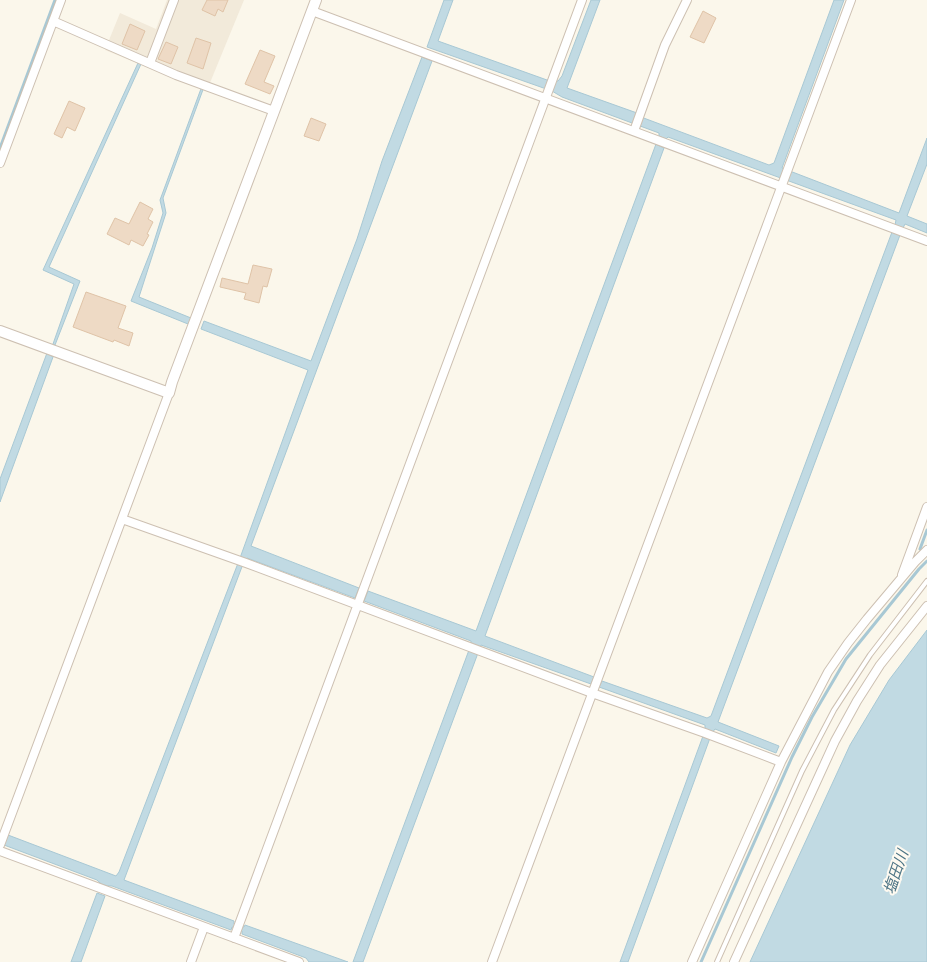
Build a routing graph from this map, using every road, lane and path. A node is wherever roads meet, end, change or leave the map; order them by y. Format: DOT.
graph roads {
  1 [pos="61,0"];
  2 [pos="174,0"];
  3 [pos="316,0"];
  4 [pos="582,0"];
  5 [pos="687,0"];
  6 [pos="851,0"];
  7 [pos="312,11"];
  8 [pos="53,21"];
  9 [pos="150,63"];
  10 [pos="545,99"];
  11 [pos="274,111"];
  12 [pos="635,129"];
  13 [pos="0,163"];
  14 [pos="782,183"];
  15 [pos="927,241"];
  16 [pos="0,331"];
  17 [pos="169,393"];
  18 [pos="927,507"];
  19 [pos="122,519"];
  20 [pos="927,550"];
  21 [pos="901,579"];
  22 [pos="927,581"];
  23 [pos="360,598"];
  24 [pos="927,606"];
  25 [pos="592,693"];
  26 [pos="781,762"];
  27 [pos="2,841"];
  28 [pos="0,852"];
  29 [pos="204,927"];
  30 [pos="234,938"];
  31 [pos="192,962"];
  32 [pos="299,962"];
  33 [pos="492,962"];
  34 [pos="692,962"];
  35 [pos="717,962"];
  36 [pos="734,962"];
  1 -- 8 [label="street"];
  2 -- 9 [label="street"];
  3 -- 7 [label="street"];
  4 -- 10 [label="street"];
  5 -- 12 [label="street"];
  6 -- 14 [label="street"];
  7 -- 10 [label="street"];
  7 -- 11 [label="street"];
  8 -- 9 [label="street"];
  8 -- 13 [label="street"];
  9 -- 11 [label="street"];
  10 -- 12 [label="street"];
  10 -- 23 [label="street"];
  11 -- 17 [label="street"];
  12 -- 14 [label="street"];
  14 -- 15 [label="street"];
  14 -- 25 [label="street"];
  16 -- 17 [label="street"];
  17 -- 19 [label="street"];
  18 -- 21 [label="street"];
  19 -- 23 [label="street"];
  19 -- 27 [label="street"];
  20 -- 21 [label="street"];
  21 -- 26 [label="street"];
  22 -- 35 [label="lane"];
  23 -- 25 [label="street"];
  23 -- 30 [label="street"];
  24 -- 36 [label="street"];
  25 -- 26 [label="street"];
  25 -- 33 [label="street"];
  26 -- 34 [label="street"];
  28 -- 29 [label="street"];
  29 -- 30 [label="street"];
  29 -- 31 [label="street"];
  30 -- 32 [label="street"];
}
